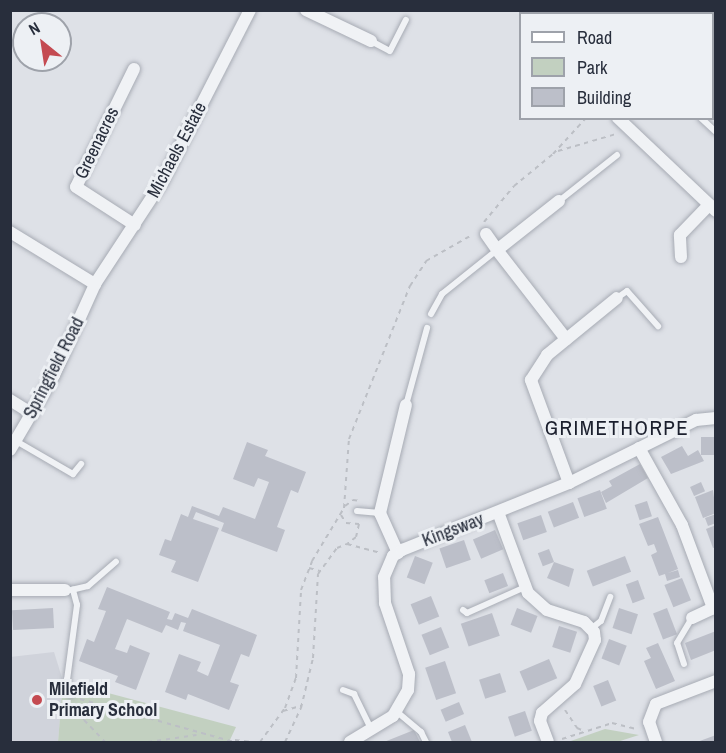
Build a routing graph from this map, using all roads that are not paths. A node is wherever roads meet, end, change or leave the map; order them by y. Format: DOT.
graph roads {
  1 [pos="250,10"];
  2 [pos="306,10"];
  3 [pos="406,20"];
  4 [pos="371,41"];
  5 [pos="134,69"];
  6 [pos="620,120"];
  7 [pos="703,120"];
  8 [pos="716,132"];
  9 [pos="616,155"];
  10 [pos="559,201"];
  11 [pos="714,209"];
  12 [pos="135,225"];
  13 [pos="10,232"];
  14 [pos="486,234"];
  15 [pos="497,250"];
  16 [pos="681,257"];
  17 [pos="95,284"];
  18 [pos="617,298"];
  19 [pos="431,314"];
  20 [pos="658,326"];
  21 [pos="427,328"];
  22 [pos="566,339"];
  23 [pos="10,400"];
  24 [pos="406,405"];
  25 [pos="32,414"];
  26 [pos="716,418"];
  27 [pos="13,446"];
  28 [pos="639,448"];
  29 [pos="81,464"];
  30 [pos="569,483"];
  31 [pos="357,511"];
  32 [pos="498,512"];
  33 [pos="380,513"];
  34 [pos="395,555"];
  35 [pos="116,562"];
  36 [pos="525,587"];
  37 [pos="10,590"];
  38 [pos="69,590"];
  39 [pos="610,597"];
  40 [pos="714,608"];
  41 [pos="463,610"];
  42 [pos="692,618"];
  43 [pos="592,628"];
  44 [pos="684,664"];
  45 [pos="716,681"];
  46 [pos="344,690"];
  47 [pos="71,695"];
  48 [pos="396,711"];
  49 [pos="371,729"];
  50 [pos="350,742"];
  51 [pos="426,742"];
  52 [pos="548,742"];
  53 [pos="656,742"];
  1 -- 12 [label="street, Michaels Estate"];
  2 -- 4 [label="street"];
  3 -- 4 [label="lane"];
  5 -- 12 [label="street, Greenacres"];
  6 -- 11 [label="street"];
  7 -- 8 [label="lane"];
  9 -- 10 [label="lane"];
  10 -- 15 [label="street"];
  11 -- 16 [label="street"];
  12 -- 17 [label="street, Michaels Estate"];
  13 -- 17 [label="street"];
  14 -- 15 [label="street"];
  15 -- 19 [label="lane"];
  15 -- 22 [label="street"];
  17 -- 25 [label="street, Springfield Road"];
  18 -- 20 [label="lane"];
  18 -- 22 [label="street"];
  21 -- 24 [label="lane"];
  22 -- 30 [label="street"];
  23 -- 25 [label="street"];
  24 -- 33 [label="street"];
  25 -- 27 [label="street, Springfield Road"];
  26 -- 28 [label="street, Kingsway"];
  27 -- 29 [label="lane"];
  28 -- 30 [label="street, Kingsway"];
  28 -- 40 [label="street"];
  30 -- 32 [label="street, Kingsway"];
  31 -- 33 [label="lane"];
  32 -- 34 [label="street, Kingsway"];
  32 -- 36 [label="street"];
  33 -- 34 [label="street"];
  34 -- 48 [label="street"];
  35 -- 38 [label="lane"];
  36 -- 41 [label="lane"];
  36 -- 43 [label="street"];
  37 -- 38 [label="street"];
  38 -- 47 [label="lane"];
  39 -- 43 [label="lane"];
  40 -- 42 [label="street"];
  42 -- 44 [label="lane"];
  43 -- 52 [label="street"];
  45 -- 53 [label="street"];
  46 -- 49 [label="lane"];
  48 -- 49 [label="street"];
  48 -- 51 [label="lane"];
  49 -- 50 [label="street"];
}
